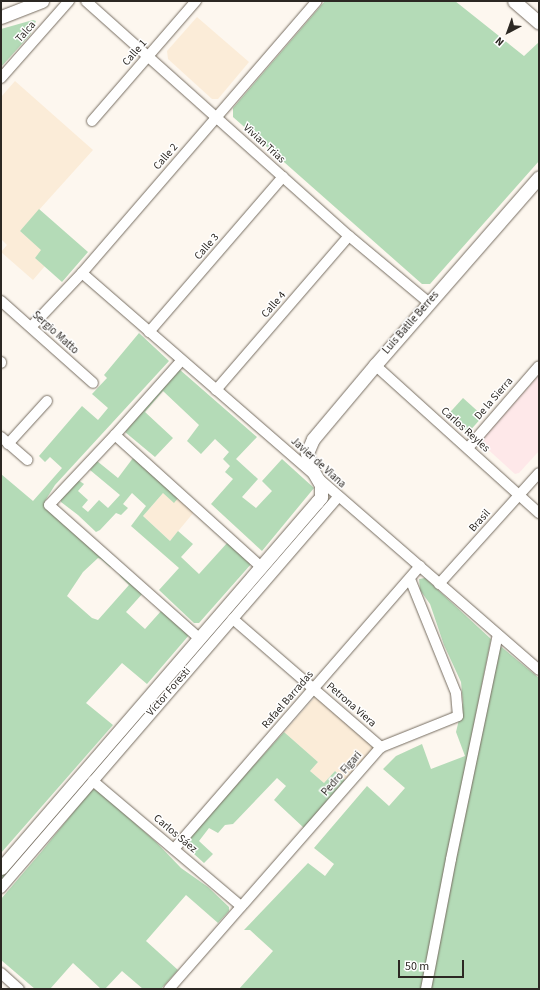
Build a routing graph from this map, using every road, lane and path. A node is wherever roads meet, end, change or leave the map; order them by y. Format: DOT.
graph roads {
  1 [pos="42,1"];
  2 [pos="69,1"];
  3 [pos="86,1"];
  4 [pos="196,1"];
  5 [pos="317,1"];
  6 [pos="514,1"];
  7 [pos="1,17"];
  8 [pos="539,23"];
  9 [pos="148,57"];
  10 [pos="1,78"];
  11 [pos="216,118"];
  12 [pos="92,121"];
  13 [pos="283,177"];
  14 [pos="539,177"];
  15 [pos="349,236"];
  16 [pos="82,273"];
  17 [pos="1,301"];
  18 [pos="429,303"];
  19 [pos="31,328"];
  20 [pos="149,332"];
  21 [pos="180,361"];
  22 [pos="375,365"];
  23 [pos="539,366"];
  24 [pos="93,383"];
  25 [pos="216,390"];
  26 [pos="47,401"];
  27 [pos="115,435"];
  28 [pos="5,441"];
  29 [pos="468,448"];
  30 [pos="27,460"];
  31 [pos="539,473"];
  32 [pos="317,478"];
  33 [pos="519,495"];
  34 [pos="338,497"];
  35 [pos="539,513"];
  36 [pos="420,566"];
  37 [pos="261,567"];
  38 [pos="410,579"];
  39 [pos="439,584"];
  40 [pos="233,619"];
  41 [pos="498,635"];
  42 [pos="200,638"];
  43 [pos="539,670"];
  44 [pos="314,689"];
  45 [pos="381,747"];
  46 [pos="93,781"];
  47 [pos="174,848"];
  48 [pos="1,868"];
  49 [pos="1,888"];
  50 [pos="241,906"];
  51 [pos="1,973"];
  52 [pos="19,989"];
  53 [pos="169,989"];
  54 [pos="426,989"];
  1 -- 7 [label="street"];
  2 -- 10 [label="street, Talca"];
  3 -- 9 [label="street, Vivian Trias"];
  4 -- 9 [label="street, Calle 1"];
  5 -- 11 [label="street, Calle 2"];
  6 -- 8 [label="street"];
  9 -- 11 [label="street, Vivian Trias"];
  9 -- 12 [label="street, Calle 1"];
  11 -- 13 [label="street, Vivian Trias"];
  11 -- 16 [label="street, Calle 2"];
  13 -- 15 [label="street, Vivian Trias"];
  13 -- 20 [label="street, Calle 3"];
  14 -- 18 [label="street, Luis Batlle Berres"];
  15 -- 18 [label="street, Vivian Trias"];
  15 -- 25 [label="street, Calle 4"];
  16 -- 19 [label="street, Calle 2"];
  16 -- 20 [label="street, Javier de Viana"];
  17 -- 19 [label="street, Sergio Matto"];
  18 -- 22 [label="street, Luis Batlle Berres"];
  19 -- 24 [label="street, Sergio Matto"];
  20 -- 21 [label="street, Javier de Viana"];
  21 -- 25 [label="street, Javier de Viana"];
  21 -- 27 [label="street"];
  22 -- 29 [label="street, Carlos Reyles"];
  22 -- 32 [label="street, Luis Batlle Berres"];
  23 -- 29 [label="street, De la Sierra"];
  25 -- 32 [label="street, Javier de Viana"];
  26 -- 28 [label="street"];
  27 -- 37 [label="street"];
  27 -- 42 [label="street"];
  28 -- 30 [label="street"];
  29 -- 33 [label="street, Carlos Reyles"];
  31 -- 33 [label="street, Brasil"];
  32 -- 34 [label="street, Javier de Viana"];
  32 -- 37 [label="street, Víctor Foresti"];
  33 -- 35 [label="street, Carlos Reyles"];
  33 -- 39 [label="street, Brasil"];
  34 -- 36 [label="street, Javier de Viana"];
  34 -- 40 [label="street, Víctor Foresti"];
  36 -- 38 [label="street, Rafael Barradas"];
  36 -- 39 [label="street, Javier de Viana"];
  37 -- 42 [label="street, Víctor Foresti"];
  38 -- 44 [label="street, Rafael Barradas"];
  38 -- 45 [label="street, Pedro Figari"];
  39 -- 41 [label="street, Javier de Viana"];
  40 -- 44 [label="street, Petrona Viera"];
  40 -- 46 [label="street, Víctor Foresti"];
  41 -- 43 [label="street, Javier de Viana"];
  41 -- 54 [label="street"];
  42 -- 48 [label="street, Víctor Foresti"];
  44 -- 45 [label="street, Petrona Viera"];
  44 -- 47 [label="street, Rafael Barradas"];
  45 -- 50 [label="street, Pedro Figari"];
  46 -- 47 [label="street, Carlos Sáez"];
  46 -- 49 [label="street, Víctor Foresti"];
  47 -- 50 [label="street, Carlos Sáez"];
  50 -- 53 [label="street, Pedro Figari"];
  51 -- 52 [label="street"];
}
